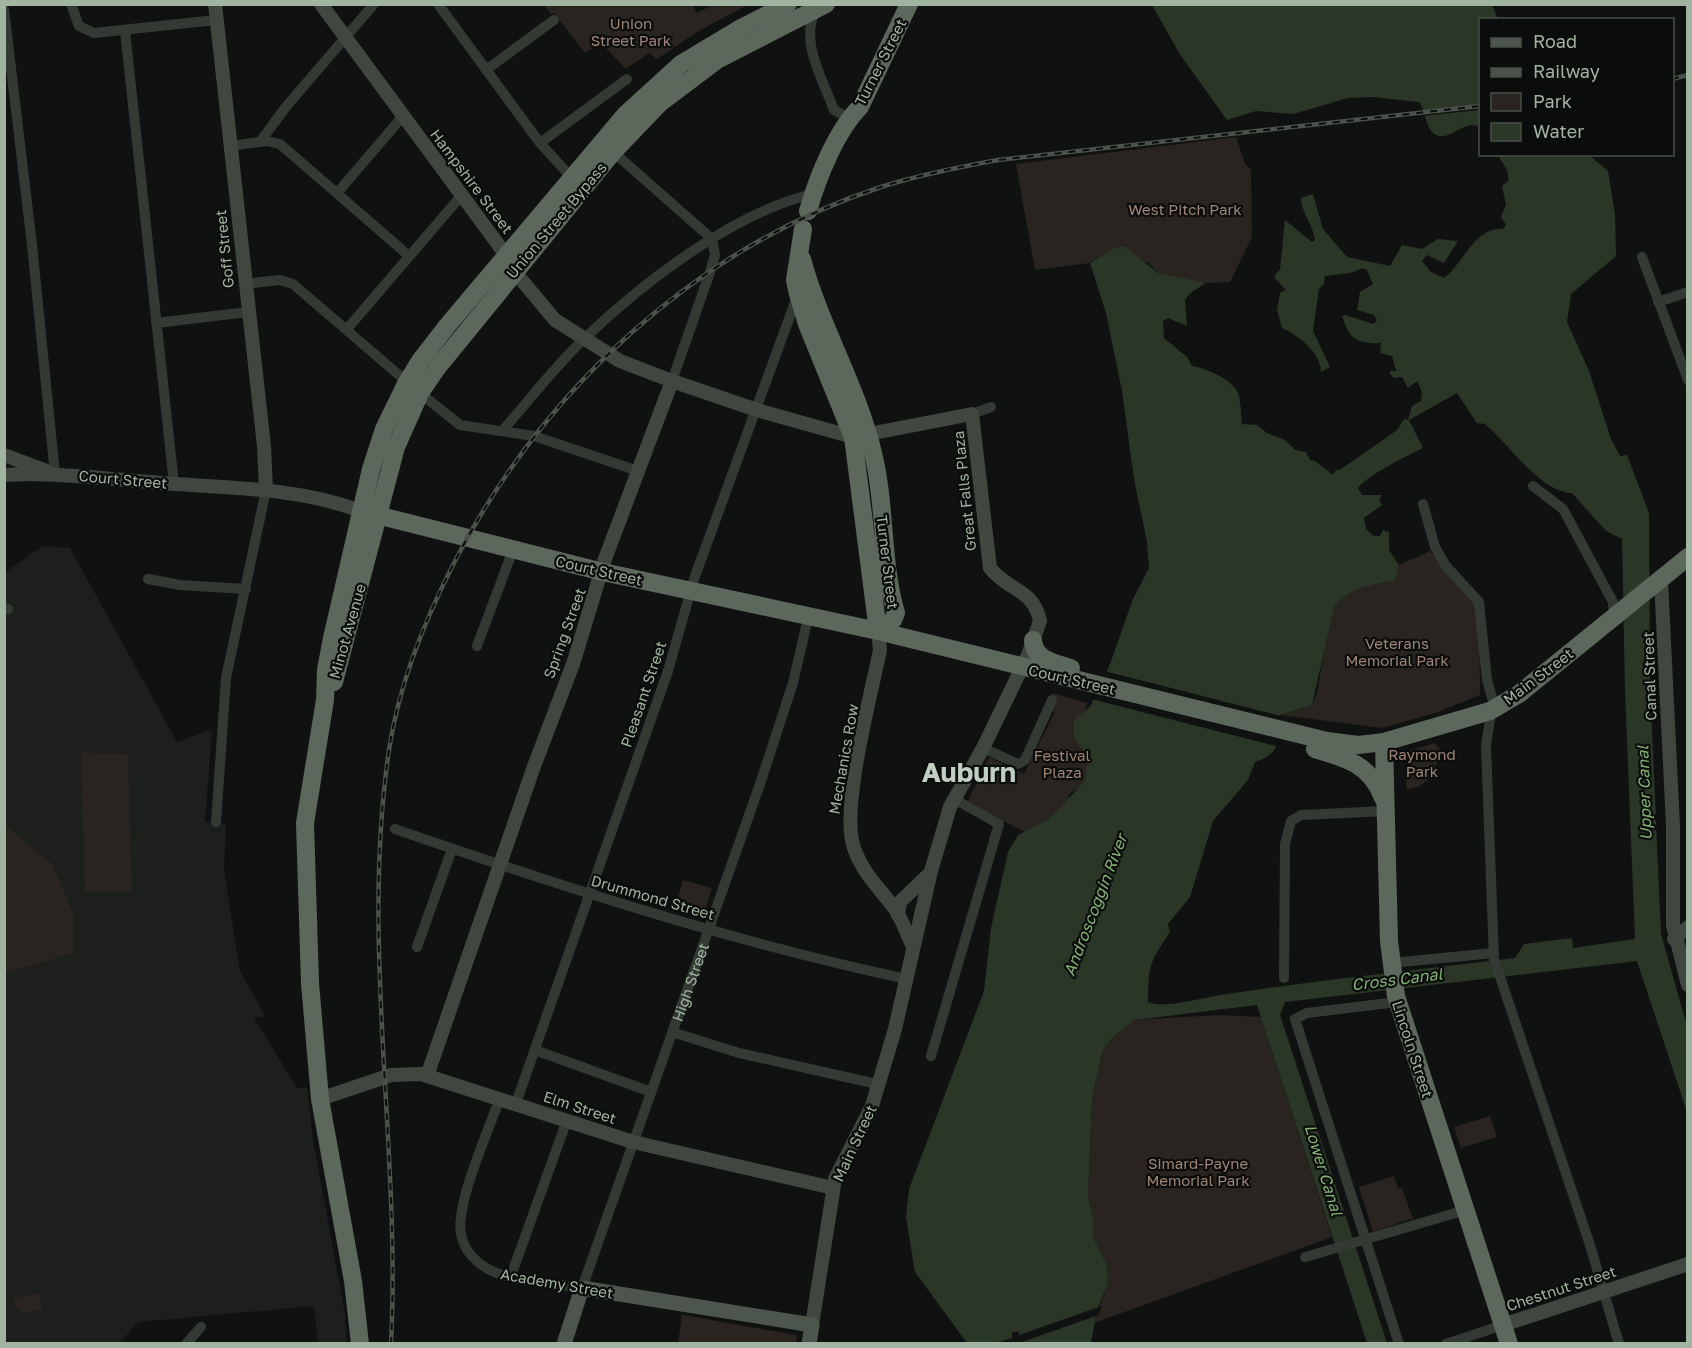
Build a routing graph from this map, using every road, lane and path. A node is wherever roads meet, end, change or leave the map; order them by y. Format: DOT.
graph roads {
  1 [pos="71,4"];
  2 [pos="215,4"];
  3 [pos="321,4"];
  4 [pos="374,4"];
  5 [pos="438,4"];
  6 [pos="788,4"];
  7 [pos="896,4"];
  8 [pos="909,4"];
  9 [pos="822,7"];
  10 [pos="4,9"];
  11 [pos="216,20"];
  12 [pos="554,20"];
  13 [pos="778,28"];
  14 [pos="125,31"];
  15 [pos="809,37"];
  16 [pos="345,38"];
  17 [pos="486,70"];
  18 [pos="627,79"];
  19 [pos="403,116"];
  20 [pos="849,118"];
  21 [pos="260,141"];
  22 [pos="540,143"];
  23 [pos="230,146"];
  24 [pos="607,147"];
  25 [pos="571,177"];
  26 [pos="338,192"];
  27 [pos="461,196"];
  28 [pos="808,212"];
  29 [pos="712,239"];
  30 [pos="800,252"];
  31 [pos="408,255"];
  32 [pos="1642,257"];
  33 [pos="510,263"];
  34 [pos="244,284"];
  35 [pos="1688,292"];
  36 [pos="798,294"];
  37 [pos="1658,302"];
  38 [pos="248,312"];
  39 [pos="156,323"];
  40 [pos="347,329"];
  41 [pos="583,339"];
  42 [pos="1688,380"];
  43 [pos="672,381"];
  44 [pos="413,388"];
  45 [pos="991,407"];
  46 [pos="757,410"];
  47 [pos="972,414"];
  48 [pos="502,431"];
  49 [pos="860,435"];
  50 [pos="4,454"];
  51 [pos="638,471"];
  52 [pos="55,474"];
  53 [pos="4,475"];
  54 [pos="174,484"];
  55 [pos="1533,486"];
  56 [pos="266,490"];
  57 [pos="1423,504"];
  58 [pos="369,513"];
  59 [pos="513,550"];
  60 [pos="1688,557"];
  61 [pos="603,572"];
  62 [pos="148,579"];
  63 [pos="1656,584"];
  64 [pos="246,589"];
  65 [pos="692,591"];
  66 [pos="896,613"];
  67 [pos="1038,614"];
  68 [pos="1617,614"];
  69 [pos="808,618"];
  70 [pos="878,631"];
  71 [pos="1033,640"];
  72 [pos="933,645"];
  73 [pos="477,646"];
  74 [pos="1022,668"];
  75 [pos="1081,676"];
  76 [pos="1052,700"];
  77 [pos="1188,706"];
  78 [pos="1490,711"];
  79 [pos="1305,741"];
  80 [pos="1384,742"];
  81 [pos="983,748"];
  82 [pos="954,799"];
  83 [pos="1387,812"];
  84 [pos="216,822"];
  85 [pos="395,829"];
  86 [pos="452,849"];
  87 [pos="500,864"];
  88 [pos="931,871"];
  89 [pos="589,895"];
  90 [pos="898,915"];
  91 [pos="920,918"];
  92 [pos="1688,927"];
  93 [pos="708,928"];
  94 [pos="1674,939"];
  95 [pos="913,946"];
  96 [pos="417,947"];
  97 [pos="1494,956"];
  98 [pos="1391,965"];
  99 [pos="1284,978"];
  100 [pos="907,979"];
  101 [pos="1688,986"];
  102 [pos="1397,999"];
  103 [pos="672,1032"];
  104 [pos="535,1050"];
  105 [pos="931,1056"];
  106 [pos="427,1076"];
  107 [pos="878,1084"];
  108 [pos="651,1092"];
  109 [pos="500,1098"];
  110 [pos="320,1099"];
  111 [pos="516,1103"];
  112 [pos="567,1120"];
  113 [pos="633,1142"];
  114 [pos="833,1188"];
  115 [pos="1466,1210"];
  116 [pos="1362,1239"];
  117 [pos="1305,1257"];
  118 [pos="1688,1264"];
  119 [pos="511,1275"];
  120 [pos="582,1288"];
  121 [pos="1605,1291"];
  122 [pos="1503,1324"];
  123 [pos="812,1325"];
  124 [pos="201,1327"];
  125 [pos="186,1344"];
  126 [pos="360,1344"];
  127 [pos="564,1344"];
  128 [pos="809,1344"];
  129 [pos="1399,1344"];
  130 [pos="1446,1344"];
  131 [pos="1509,1344"];
  132 [pos="1619,1344"];
  1 -- 14 [label="street"];
  2 -- 11 [label="street, Goff Street"];
  3 -- 16 [label="street, Hampshire Street"];
  4 -- 16 [label="street"];
  5 -- 17 [label="street"];
  6 -- 24 [label="highway, Union Street Bypass"];
  7 -- 20 [label="highway, Turner Street"];
  8 -- 20 [label="highway, Turner Street"];
  9 -- 13 [label="highway, Union Street Bypass"];
  9 -- 15 [label="street"];
  10 -- 52 [label="street"];
  11 -- 14 [label="street"];
  11 -- 23 [label="street, Goff Street"];
  12 -- 17 [label="street"];
  13 -- 15 [label="street"];
  13 -- 24 [label="highway, Union Street Bypass"];
  14 -- 39 [label="street"];
  15 -- 20 [label="street"];
  16 -- 19 [label="street, Hampshire Street"];
  16 -- 21 [label="street"];
  17 -- 22 [label="street"];
  18 -- 22 [label="street"];
  19 -- 26 [label="street"];
  19 -- 27 [label="street, Hampshire Street"];
  20 -- 28 [label="highway, Turner Street"];
  21 -- 23 [label="street"];
  21 -- 26 [label="street"];
  22 -- 25 [label="street"];
  23 -- 34 [label="street, Goff Street"];
  24 -- 25 [label="highway, Union Street Bypass"];
  24 -- 29 [label="street"];
  24 -- 33 [label="highway, Union Street Bypass"];
  25 -- 33 [label="highway, Union Street Bypass"];
  26 -- 31 [label="street"];
  27 -- 31 [label="street"];
  27 -- 33 [label="street, Hampshire Street"];
  28 -- 29 [label="street"];
  28 -- 30 [label="highway, Turner Street"];
  29 -- 41 [label="street"];
  29 -- 43 [label="street, Spring Street"];
  30 -- 36 [label="highway, Turner Street"];
  30 -- 49 [label="highway, Turner Street"];
  31 -- 40 [label="street"];
  32 -- 37 [label="street"];
  33 -- 41 [label="street, Hampshire Street"];
  33 -- 44 [label="highway, Union Street Bypass"];
  34 -- 38 [label="street, Goff Street"];
  34 -- 40 [label="street"];
  35 -- 37 [label="street"];
  36 -- 46 [label="street, Pleasant Street"];
  36 -- 49 [label="highway, Turner Street"];
  37 -- 42 [label="street"];
  38 -- 39 [label="street"];
  38 -- 56 [label="street, Goff Street"];
  39 -- 54 [label="street"];
  40 -- 44 [label="street"];
  41 -- 43 [label="street, Hampshire Street"];
  41 -- 48 [label="street"];
  43 -- 46 [label="street, Hampshire Street"];
  43 -- 51 [label="street, Spring Street"];
  44 -- 48 [label="street"];
  44 -- 58 [label="highway, Union Street Bypass"];
  45 -- 47 [label="street, Great Falls Plaza"];
  46 -- 49 [label="street, Hampshire Street"];
  46 -- 65 [label="street, Pleasant Street"];
  47 -- 49 [label="street, Great Falls Plaza"];
  47 -- 67 [label="street, Great Falls Plaza"];
  48 -- 51 [label="street"];
  49 -- 66 [label="highway, Turner Street"];
  49 -- 70 [label="highway, Turner Street"];
  50 -- 52 [label="street"];
  51 -- 61 [label="street, Spring Street"];
  52 -- 53 [label="street, Court Street"];
  52 -- 54 [label="street, Court Street"];
  54 -- 56 [label="street, Court Street"];
  55 -- 68 [label="street"];
  56 -- 58 [label="street, Court Street"];
  56 -- 64 [label="street"];
  57 -- 78 [label="street"];
  58 -- 59 [label="highway, Court Street"];
  58 -- 110 [label="highway, Minot Avenue"];
  59 -- 61 [label="highway, Court Street"];
  59 -- 73 [label="street"];
  60 -- 63 [label="highway, Main Street"];
  61 -- 65 [label="highway, Court Street"];
  61 -- 87 [label="street, Spring Street"];
  62 -- 64 [label="street"];
  63 -- 68 [label="highway, Main Street"];
  63 -- 94 [label="street, Canal Street"];
  64 -- 84 [label="street"];
  65 -- 69 [label="highway, Court Street"];
  65 -- 89 [label="street, Pleasant Street"];
  66 -- 70 [label="highway, Turner Street"];
  66 -- 72 [label="highway"];
  67 -- 71 [label="street"];
  67 -- 74 [label="street"];
  68 -- 78 [label="highway, Main Street"];
  69 -- 70 [label="highway, Court Street"];
  69 -- 93 [label="street, High Street"];
  70 -- 72 [label="highway, Court Street"];
  70 -- 90 [label="street, Mechanics Row"];
  71 -- 74 [label="street"];
  71 -- 75 [label="highway"];
  72 -- 74 [label="highway, Court Street"];
  74 -- 75 [label="highway, Court Street"];
  74 -- 81 [label="street, Main Street"];
  75 -- 77 [label="highway, Court Street"];
  76 -- 81 [label="street"];
  77 -- 79 [label="highway, Main Street"];
  78 -- 80 [label="highway, Main Street"];
  78 -- 97 [label="street"];
  79 -- 80 [label="highway, Main Street"];
  79 -- 83 [label="highway"];
  80 -- 83 [label="highway, Lincoln Street"];
  81 -- 82 [label="street, Main Street"];
  82 -- 88 [label="street, Main Street"];
  82 -- 105 [label="street"];
  83 -- 98 [label="highway, Lincoln Street"];
  83 -- 99 [label="street"];
  85 -- 86 [label="street, Drummond Street"];
  86 -- 87 [label="street, Drummond Street"];
  86 -- 96 [label="street"];
  87 -- 89 [label="street, Drummond Street"];
  87 -- 106 [label="street, Spring Street"];
  88 -- 90 [label="street, Main Street"];
  88 -- 91 [label="street, Main Street"];
  89 -- 93 [label="street, Drummond Street"];
  89 -- 104 [label="street, Pleasant Street"];
  90 -- 91 [label="street"];
  90 -- 95 [label="street"];
  91 -- 95 [label="street, Main Street"];
  92 -- 94 [label="street"];
  93 -- 100 [label="street, Drummond Street"];
  93 -- 103 [label="street, High Street"];
  94 -- 101 [label="street, Canal Street"];
  95 -- 100 [label="street, Main Street"];
  97 -- 98 [label="street"];
  97 -- 121 [label="street"];
  98 -- 102 [label="highway, Lincoln Street"];
  100 -- 107 [label="street, Main Street"];
  102 -- 115 [label="highway, Lincoln Street"];
  102 -- 116 [label="street"];
  103 -- 107 [label="street"];
  103 -- 108 [label="street, High Street"];
  104 -- 108 [label="street"];
  104 -- 111 [label="street, Pleasant Street"];
  106 -- 109 [label="street, Elm Street"];
  106 -- 110 [label="street, Elm Street"];
  107 -- 114 [label="street, Main Street"];
  108 -- 113 [label="street, High Street"];
  109 -- 111 [label="street, Elm Street"];
  109 -- 119 [label="street, Academy Street"];
  110 -- 126 [label="highway, Minot Avenue"];
  111 -- 112 [label="street, Elm Street"];
  112 -- 113 [label="street, Elm Street"];
  112 -- 119 [label="street"];
  113 -- 114 [label="street, Elm Street"];
  113 -- 120 [label="street, High Street"];
  114 -- 123 [label="street, Main Street"];
  115 -- 116 [label="street"];
  115 -- 122 [label="highway, Lincoln Street"];
  116 -- 117 [label="street"];
  116 -- 129 [label="street"];
  118 -- 121 [label="street, Chestnut Street"];
  119 -- 120 [label="street, Academy Street"];
  120 -- 123 [label="main road, Academy Street"];
  120 -- 127 [label="main road, High Street"];
  121 -- 122 [label="street, Chestnut Street"];
  121 -- 132 [label="street"];
  122 -- 130 [label="street, Chestnut Street"];
  122 -- 131 [label="highway, Lincoln Street"];
  123 -- 128 [label="main road, Main Street"];
  124 -- 125 [label="street"];
}
